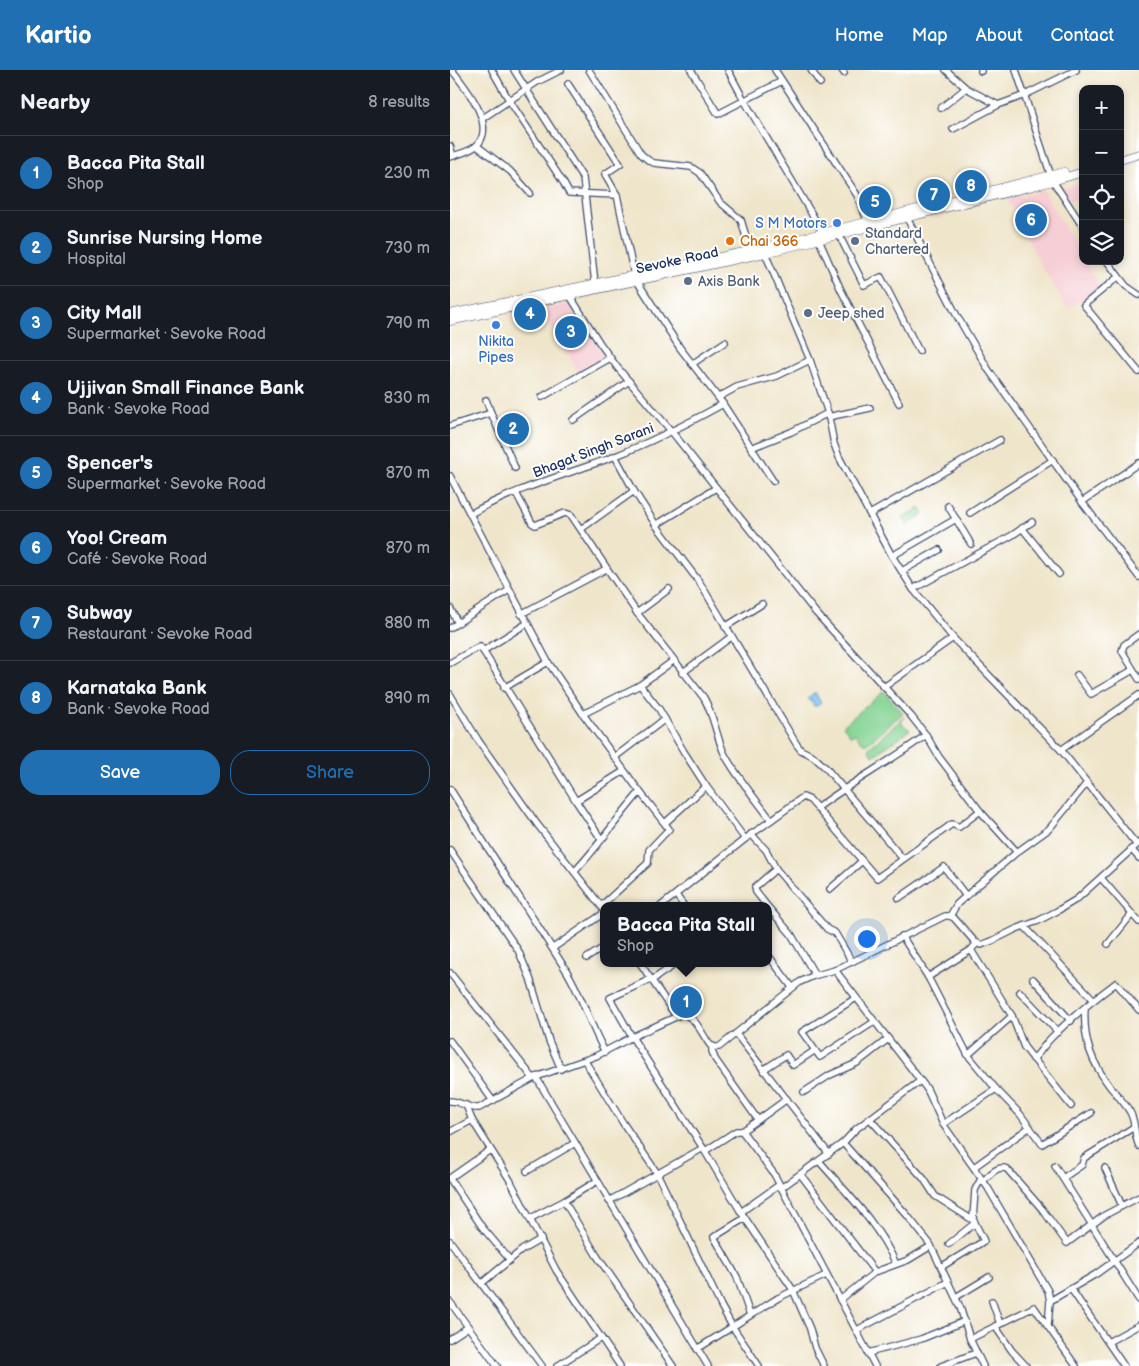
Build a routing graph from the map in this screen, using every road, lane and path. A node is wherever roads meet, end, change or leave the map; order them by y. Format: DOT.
graph roads {
  1 [pos="452,70"];
  2 [pos="492,70"];
  3 [pos="514,70"];
  4 [pos="561,70"];
  5 [pos="590,70"];
  6 [pos="691,70"];
  7 [pos="728,70"];
  8 [pos="775,70"];
  9 [pos="811,70"];
  10 [pos="946,70"];
  11 [pos="1016,70"];
  12 [pos="1076,70"];
  13 [pos="553,72"];
  14 [pos="782,81"];
  15 [pos="820,83"];
  16 [pos="568,84"];
  17 [pos="526,88"];
  18 [pos="966,88"];
  19 [pos="1025,95"];
  20 [pos="509,100"];
  21 [pos="744,100"];
  22 [pos="998,105"];
  23 [pos="942,108"];
  24 [pos="483,118"];
  25 [pos="953,129"];
  26 [pos="450,146"];
  27 [pos="477,146"];
  28 [pos="1139,150"];
  29 [pos="1139,154"];
  30 [pos="1124,155"];
  31 [pos="452,156"];
  32 [pos="1124,159"];
  33 [pos="1079,168"];
  34 [pos="1079,173"];
  35 [pos="1052,178"];
  36 [pos="530,193"];
  37 [pos="586,194"];
  38 [pos="617,196"];
  39 [pos="906,215"];
  40 [pos="1079,221"];
  41 [pos="868,222"];
  42 [pos="822,236"];
  43 [pos="839,236"];
  44 [pos="750,250"];
  45 [pos="764,251"];
  46 [pos="1110,265"];
  47 [pos="1118,277"];
  48 [pos="636,278"];
  49 [pos="594,283"];
  50 [pos="569,292"];
  51 [pos="1139,295"];
  52 [pos="450,314"];
  53 [pos="450,321"];
  54 [pos="725,342"];
  55 [pos="919,351"];
  56 [pos="610,358"];
  57 [pos="810,360"];
  58 [pos="692,364"];
  59 [pos="1139,372"];
  60 [pos="628,381"];
  61 [pos="719,397"];
  62 [pos="542,398"];
  63 [pos="486,400"];
  64 [pos="899,402"];
  65 [pos="724,404"];
  66 [pos="870,408"];
  67 [pos="490,413"];
  68 [pos="828,415"];
  69 [pos="573,420"];
  70 [pos="450,426"];
  71 [pos="672,432"];
  72 [pos="1000,440"];
  73 [pos="751,448"];
  74 [pos="615,456"];
  75 [pos="1053,460"];
  76 [pos="1138,465"];
  77 [pos="515,468"];
  78 [pos="450,476"];
  79 [pos="773,481"];
  80 [pos="716,488"];
  81 [pos="453,489"];
  82 [pos="634,491"];
  83 [pos="516,493"];
  84 [pos="1082,502"];
  85 [pos="948,506"];
  86 [pos="970,512"];
  87 [pos="470,514"];
  88 [pos="870,514"];
  89 [pos="956,519"];
  90 [pos="1032,522"];
  91 [pos="656,525"];
  92 [pos="1022,528"];
  93 [pos="581,529"];
  94 [pos="971,544"];
  95 [pos="939,550"];
  96 [pos="892,556"];
  97 [pos="606,568"];
  98 [pos="902,571"];
  99 [pos="1058,574"];
  100 [pos="1139,577"];
  101 [pos="669,588"];
  102 [pos="913,588"];
  103 [pos="509,590"];
  104 [pos="762,604"];
  105 [pos="450,608"];
  106 [pos="637,613"];
  107 [pos="522,614"];
  108 [pos="458,623"];
  109 [pos="526,624"];
  110 [pos="725,627"];
  111 [pos="450,628"];
  112 [pos="1139,634"];
  113 [pos="731,637"];
  114 [pos="953,638"];
  115 [pos="483,651"];
  116 [pos="673,661"];
  117 [pos="450,662"];
  118 [pos="548,662"];
  119 [pos="1134,670"];
  120 [pos="682,673"];
  121 [pos="1077,675"];
  122 [pos="1139,679"];
  123 [pos="640,685"];
  124 [pos="884,687"];
  125 [pos="504,688"];
  126 [pos="450,694"];
  127 [pos="1139,695"];
  128 [pos="583,714"];
  129 [pos="665,719"];
  130 [pos="926,735"];
  131 [pos="1061,750"];
  132 [pos="614,757"];
  133 [pos="624,770"];
  134 [pos="1087,782"];
  135 [pos="706,786"];
  136 [pos="844,788"];
  137 [pos="450,790"];
  138 [pos="640,792"];
  139 [pos="576,801"];
  140 [pos="817,808"];
  141 [pos="980,812"];
  142 [pos="771,820"];
  143 [pos="665,824"];
  144 [pos="751,834"];
  145 [pos="602,839"];
  146 [pos="745,839"];
  147 [pos="1138,844"];
  148 [pos="1131,849"];
  149 [pos="450,850"];
  150 [pos="1017,852"];
  151 [pos="1139,858"];
  152 [pos="903,859"];
  153 [pos="862,861"];
  154 [pos="776,869"];
  155 [pos="575,871"];
  156 [pos="1101,878"];
  157 [pos="830,889"];
  158 [pos="676,895"];
  159 [pos="966,896"];
  160 [pos="899,898"];
  161 [pos="610,902"];
  162 [pos="666,902"];
  163 [pos="681,902"];
  164 [pos="765,902"];
  165 [pos="600,907"];
  166 [pos="772,911"];
  167 [pos="600,912"];
  168 [pos="1132,914"];
  169 [pos="950,916"];
  170 [pos="1139,922"];
  171 [pos="1024,926"];
  172 [pos="902,936"];
  173 [pos="977,943"];
  174 [pos="1108,944"];
  175 [pos="553,948"];
  176 [pos="600,950"];
  177 [pos="971,950"];
  178 [pos="587,958"];
  179 [pos="772,960"];
  180 [pos="852,962"];
  181 [pos="643,967"];
  182 [pos="670,967"];
  183 [pos="835,970"];
  184 [pos="450,973"];
  185 [pos="815,976"];
  186 [pos="928,977"];
  187 [pos="651,979"];
  188 [pos="1033,979"];
  189 [pos="792,987"];
  190 [pos="1020,992"];
  191 [pos="856,998"];
  192 [pos="1094,1000"];
  193 [pos="1085,1008"];
  194 [pos="1139,1010"];
  195 [pos="676,1016"];
  196 [pos="1012,1016"];
  197 [pos="1071,1021"];
  198 [pos="874,1022"];
  199 [pos="1058,1032"];
  200 [pos="736,1034"];
  201 [pos="632,1036"];
  202 [pos="888,1039"];
  203 [pos="450,1041"];
  204 [pos="712,1046"];
  205 [pos="814,1051"];
  206 [pos="605,1052"];
  207 [pos="968,1055"];
  208 [pos="1033,1059"];
  209 [pos="585,1061"];
  210 [pos="561,1069"];
  211 [pos="763,1070"];
  212 [pos="535,1078"];
  213 [pos="920,1081"];
  214 [pos="996,1089"];
  215 [pos="804,1092"];
  216 [pos="787,1100"];
  217 [pos="450,1101"];
  218 [pos="493,1101"];
  219 [pos="466,1105"];
  220 [pos="1071,1106"];
  221 [pos="1090,1112"];
  222 [pos="870,1119"];
  223 [pos="472,1120"];
  224 [pos="758,1120"];
  225 [pos="942,1124"];
  226 [pos="1134,1127"];
  227 [pos="1030,1128"];
  228 [pos="742,1131"];
  229 [pos="450,1132"];
  230 [pos="575,1143"];
  231 [pos="843,1144"];
  232 [pos="1139,1146"];
  233 [pos="704,1149"];
  234 [pos="490,1150"];
  235 [pos="828,1154"];
  236 [pos="819,1161"];
  237 [pos="1055,1166"];
  238 [pos="974,1167"];
  239 [pos="1105,1168"];
  240 [pos="527,1171"];
  241 [pos="657,1173"];
  242 [pos="801,1175"];
  243 [pos="1063,1178"];
  244 [pos="450,1179"];
  245 [pos="982,1180"];
  246 [pos="597,1181"];
  247 [pos="780,1187"];
  248 [pos="1139,1198"];
  249 [pos="564,1201"];
  250 [pos="609,1201"];
  251 [pos="1122,1206"];
  252 [pos="741,1212"];
  253 [pos="531,1218"];
  254 [pos="745,1218"];
  255 [pos="974,1221"];
  256 [pos="1092,1226"];
  257 [pos="541,1239"];
  258 [pos="450,1241"];
  259 [pos="1139,1243"];
  260 [pos="949,1244"];
  261 [pos="931,1246"];
  262 [pos="510,1260"];
  263 [pos="1114,1262"];
  264 [pos="896,1264"];
  265 [pos="941,1267"];
  266 [pos="875,1272"];
  267 [pos="826,1275"];
  268 [pos="988,1277"];
  269 [pos="948,1282"];
  270 [pos="482,1283"];
  271 [pos="1072,1289"];
  272 [pos="793,1290"];
  273 [pos="956,1297"];
  274 [pos="1139,1298"];
  275 [pos="840,1300"];
  276 [pos="992,1301"];
  277 [pos="1050,1301"];
  278 [pos="450,1302"];
  279 [pos="750,1316"];
  280 [pos="965,1321"];
  281 [pos="997,1325"];
  282 [pos="1139,1325"];
  283 [pos="732,1326"];
  284 [pos="1048,1326"];
  285 [pos="468,1327"];
  286 [pos="857,1330"];
  287 [pos="600,1338"];
  288 [pos="450,1339"];
  289 [pos="970,1339"];
  290 [pos="1108,1342"];
  291 [pos="697,1350"];
  292 [pos="868,1353"];
  293 [pos="976,1353"];
  294 [pos="539,1365"];
  295 [pos="497,1366"];
  296 [pos="557,1366"];
  297 [pos="620,1366"];
  298 [pos="673,1366"];
  299 [pos="707,1366"];
  300 [pos="759,1366"];
  301 [pos="824,1366"];
  302 [pos="875,1366"];
  303 [pos="941,1366"];
  304 [pos="983,1366"];
  305 [pos="1026,1366"];
  306 [pos="1076,1366"];
  307 [pos="1124,1366"];
  1 -- 24 [label="street"];
  2 -- 20 [label="street"];
  3 -- 17 [label="street"];
  4 -- 13 [label="street"];
  5 -- 44 [label="street"];
  6 -- 21 [label="street"];
  7 -- 21 [label="street"];
  8 -- 14 [label="street"];
  9 -- 15 [label="street"];
  10 -- 18 [label="street"];
  11 -- 19 [label="street"];
  12 -- 19 [label="street"];
  13 -- 17 [label="street"];
  14 -- 21 [label="street"];
  14 -- 41 [label="street"];
  16 -- 38 [label="street"];
  17 -- 20 [label="street"];
  17 -- 37 [label="street"];
  18 -- 22 [label="street"];
  18 -- 23 [label="street"];
  19 -- 22 [label="street"];
  19 -- 35 [label="street"];
  20 -- 24 [label="street"];
  20 -- 37 [label="street"];
  21 -- 42 [label="street"];
  22 -- 25 [label="street"];
  24 -- 27 [label="street"];
  26 -- 31 [label="street"];
  27 -- 31 [label="street"];
  27 -- 36 [label="street"];
  28 -- 30 [label="main road"];
  29 -- 32 [label="main road"];
  33 -- 35 [label="main road, Sevoke Road"];
  34 -- 35 [label="main road, Sevoke Road"];
  35 -- 39 [label="main road, Sevoke Road"];
  35 -- 40 [label="street"];
  37 -- 38 [label="street"];
  37 -- 49 [label="street"];
  38 -- 48 [label="street"];
  39 -- 41 [label="main road, Sevoke Road"];
  39 -- 43 [label="main road, Sevoke Road"];
  39 -- 75 [label="street"];
  41 -- 42 [label="main road, Sevoke Road"];
  42 -- 43 [label="main road, Sevoke Road"];
  42 -- 45 [label="main road, Sevoke Road"];
  42 -- 64 [label="street"];
  43 -- 55 [label="street"];
  44 -- 45 [label="main road, Sevoke Road"];
  44 -- 48 [label="main road, Sevoke Road"];
  45 -- 48 [label="main road, Sevoke Road"];
  45 -- 57 [label="street"];
  46 -- 47 [label="street"];
  47 -- 51 [label="street"];
  47 -- 59 [label="street"];
  48 -- 49 [label="main road, Sevoke Road"];
  48 -- 50 [label="main road, Sevoke Road"];
  48 -- 58 [label="street"];
  49 -- 50 [label="main road, Sevoke Road"];
  50 -- 52 [label="main road, Sevoke Road"];
  50 -- 53 [label="main road, Sevoke Road"];
  50 -- 56 [label="street"];
  54 -- 58 [label="street"];
  56 -- 60 [label="street"];
  56 -- 62 [label="street"];
  57 -- 61 [label="street"];
  57 -- 68 [label="street"];
  58 -- 61 [label="street"];
  60 -- 69 [label="street"];
  60 -- 71 [label="street"];
  61 -- 65 [label="street"];
  63 -- 67 [label="street"];
  65 -- 71 [label="street, Bhagat Singh Sarani"];
  65 -- 73 [label="street"];
  66 -- 68 [label="street"];
  67 -- 70 [label="street"];
  67 -- 77 [label="street"];
  68 -- 73 [label="street"];
  68 -- 88 [label="street"];
  71 -- 74 [label="street, Bhagat Singh Sarani"];
  71 -- 80 [label="street"];
  72 -- 88 [label="street"];
  73 -- 79 [label="street"];
  74 -- 82 [label="street"];
  74 -- 83 [label="street, Bhagat Singh Sarani"];
  75 -- 84 [label="street"];
  75 -- 86 [label="street"];
  76 -- 84 [label="street"];
  78 -- 81 [label="street"];
  80 -- 91 [label="street"];
  80 -- 124 [label="street"];
  81 -- 87 [label="street"];
  82 -- 91 [label="street"];
  82 -- 93 [label="street"];
  83 -- 87 [label="street, Bhagat Singh Sarani"];
  83 -- 93 [label="street"];
  84 -- 100 [label="street"];
  85 -- 89 [label="street"];
  87 -- 103 [label="street"];
  88 -- 96 [label="street"];
  89 -- 94 [label="street"];
  89 -- 96 [label="street"];
  90 -- 92 [label="street"];
  91 -- 110 [label="street"];
  92 -- 99 [label="street"];
  92 -- 102 [label="street"];
  93 -- 97 [label="street"];
  95 -- 98 [label="street"];
  96 -- 98 [label="street"];
  97 -- 106 [label="street"];
  97 -- 107 [label="street"];
  98 -- 102 [label="street"];
  101 -- 106 [label="street"];
  102 -- 114 [label="street"];
  103 -- 107 [label="street"];
  103 -- 108 [label="street"];
  104 -- 110 [label="street"];
  105 -- 108 [label="street"];
  106 -- 116 [label="street"];
  107 -- 109 [label="street"];
  108 -- 111 [label="street"];
  109 -- 115 [label="street"];
  109 -- 118 [label="street"];
  110 -- 113 [label="street"];
  112 -- 119 [label="street"];
  113 -- 120 [label="street"];
  113 -- 136 [label="street"];
  114 -- 124 [label="street"];
  114 -- 131 [label="street"];
  115 -- 117 [label="street"];
  115 -- 125 [label="street"];
  116 -- 120 [label="street"];
  116 -- 123 [label="street"];
  118 -- 125 [label="street"];
  118 -- 128 [label="street"];
  119 -- 121 [label="street"];
  119 -- 122 [label="street"];
  120 -- 142 [label="street"];
  123 -- 128 [label="street"];
  123 -- 129 [label="street"];
  124 -- 130 [label="street"];
  125 -- 139 [label="street"];
  126 -- 155 [label="street"];
  127 -- 131 [label="street"];
  128 -- 132 [label="street"];
  129 -- 132 [label="street"];
  129 -- 135 [label="street"];
  130 -- 136 [label="street"];
  130 -- 141 [label="street"];
  131 -- 134 [label="street"];
  132 -- 133 [label="street"];
  133 -- 138 [label="street"];
  133 -- 139 [label="street"];
  134 -- 147 [label="street"];
  134 -- 150 [label="street"];
  135 -- 143 [label="street"];
  135 -- 146 [label="street"];
  136 -- 140 [label="street"];
  136 -- 152 [label="street"];
  137 -- 175 [label="street"];
  138 -- 143 [label="street"];
  138 -- 145 [label="street"];
  139 -- 145 [label="street"];
  140 -- 142 [label="street"];
  140 -- 153 [label="street"];
  141 -- 150 [label="street"];
  141 -- 152 [label="street"];
  142 -- 144 [label="street"];
  143 -- 161 [label="street"];
  144 -- 146 [label="street"];
  144 -- 154 [label="street"];
  145 -- 155 [label="street"];
  146 -- 158 [label="street"];
  147 -- 148 [label="street"];
  148 -- 151 [label="street"];
  148 -- 156 [label="street"];
  149 -- 210 [label="street"];
  150 -- 159 [label="street"];
  152 -- 153 [label="street"];
  153 -- 157 [label="street"];
  154 -- 164 [label="street"];
  154 -- 180 [label="street"];
  155 -- 165 [label="street"];
  156 -- 168 [label="street"];
  156 -- 171 [label="street"];
  158 -- 162 [label="street"];
  158 -- 163 [label="street"];
  159 -- 160 [label="street"];
  159 -- 169 [label="street"];
  166 -- 185 [label="street"];
  167 -- 175 [label="street"];
  168 -- 170 [label="street"];
  168 -- 174 [label="street"];
  169 -- 172 [label="street"];
  169 -- 173 [label="street"];
  171 -- 173 [label="street"];
  171 -- 192 [label="street"];
  172 -- 180 [label="street"];
  172 -- 186 [label="street"];
  173 -- 177 [label="street"];
  175 -- 206 [label="street"];
  176 -- 178 [label="street"];
  177 -- 186 [label="street"];
  177 -- 196 [label="street"];
  179 -- 189 [label="street"];
  180 -- 183 [label="street"];
  181 -- 187 [label="street"];
  182 -- 187 [label="street"];
  183 -- 185 [label="street"];
  183 -- 191 [label="street"];
  184 -- 212 [label="street"];
  185 -- 189 [label="street"];
  186 -- 207 [label="street"];
  187 -- 195 [label="street"];
  187 -- 201 [label="street"];
  188 -- 197 [label="street"];
  189 -- 200 [label="street"];
  190 -- 199 [label="street"];
  191 -- 198 [label="street"];
  191 -- 205 [label="street"];
  192 -- 193 [label="street"];
  192 -- 194 [label="street"];
  193 -- 197 [label="street"];
  193 -- 226 [label="street"];
  195 -- 201 [label="street"];
  195 -- 204 [label="street"];
  196 -- 207 [label="street"];
  196 -- 208 [label="street"];
  197 -- 199 [label="street"];
  198 -- 202 [label="street"];
  198 -- 205 [label="street"];
  199 -- 208 [label="street"];
  200 -- 204 [label="street"];
  200 -- 211 [label="street"];
  201 -- 206 [label="street"];
  201 -- 233 [label="street"];
  202 -- 213 [label="street"];
  202 -- 215 [label="street"];
  203 -- 218 [label="street"];
  204 -- 224 [label="street"];
  205 -- 211 [label="street"];
  206 -- 209 [label="street"];
  207 -- 214 [label="street"];
  208 -- 220 [label="street"];
  209 -- 210 [label="street"];
  209 -- 241 [label="street"];
  210 -- 212 [label="street"];
  211 -- 216 [label="street"];
  212 -- 218 [label="street"];
  212 -- 230 [label="street"];
  213 -- 222 [label="street"];
  213 -- 225 [label="street"];
  214 -- 225 [label="street"];
  214 -- 227 [label="street"];
  216 -- 224 [label="street"];
  216 -- 235 [label="street"];
  217 -- 219 [label="street"];
  218 -- 219 [label="street"];
  219 -- 223 [label="street"];
  221 -- 227 [label="street"];
  222 -- 231 [label="street"];
  222 -- 255 [label="street"];
  223 -- 229 [label="street"];
  223 -- 234 [label="street"];
  224 -- 228 [label="street"];
  225 -- 238 [label="street"];
  226 -- 232 [label="street"];
  226 -- 243 [label="street"];
  227 -- 238 [label="street"];
  228 -- 233 [label="street"];
  228 -- 247 [label="street"];
  230 -- 240 [label="street"];
  230 -- 246 [label="street"];
  231 -- 235 [label="street"];
  231 -- 261 [label="street"];
  233 -- 241 [label="street"];
  233 -- 252 [label="street"];
  234 -- 244 [label="street"];
  234 -- 253 [label="street"];
  235 -- 236 [label="street"];
  236 -- 242 [label="street"];
  236 -- 264 [label="street"];
  237 -- 243 [label="street"];
  238 -- 245 [label="street"];
  239 -- 251 [label="street"];
  241 -- 250 [label="street"];
  241 -- 283 [label="street"];
  242 -- 247 [label="street"];
  242 -- 266 [label="street"];
  243 -- 256 [label="street"];
  244 -- 262 [label="street"];
  245 -- 255 [label="street"];
  245 -- 256 [label="street"];
  245 -- 277 [label="street"];
  246 -- 249 [label="street"];
  246 -- 250 [label="street"];
  247 -- 252 [label="street"];
  247 -- 267 [label="street"];
  248 -- 251 [label="street"];
  249 -- 253 [label="street"];
  249 -- 298 [label="street"];
  250 -- 291 [label="street"];
  251 -- 256 [label="street"];
  252 -- 254 [label="street"];
  253 -- 257 [label="street"];
  254 -- 272 [label="street"];
  254 -- 279 [label="street"];
  255 -- 260 [label="street"];
  255 -- 265 [label="street"];
  256 -- 263 [label="street"];
  257 -- 262 [label="street"];
  257 -- 287 [label="street"];
  258 -- 270 [label="street"];
  259 -- 263 [label="street"];
  261 -- 264 [label="street"];
  261 -- 265 [label="street"];
  262 -- 270 [label="street"];
  263 -- 271 [label="street"];
  263 -- 274 [label="street"];
  264 -- 266 [label="street"];
  265 -- 269 [label="street"];
  266 -- 275 [label="street"];
  267 -- 272 [label="street"];
  267 -- 275 [label="street"];
  268 -- 273 [label="street"];
  269 -- 273 [label="street"];
  269 -- 286 [label="street"];
  270 -- 294 [label="street"];
  271 -- 277 [label="street"];
  271 -- 290 [label="street"];
  272 -- 279 [label="street"];
  272 -- 301 [label="street"];
  273 -- 280 [label="street"];
  275 -- 286 [label="street"];
  276 -- 281 [label="street"];
  277 -- 284 [label="street"];
  278 -- 285 [label="street"];
  279 -- 283 [label="street"];
  280 -- 289 [label="street"];
  280 -- 292 [label="street"];
  281 -- 284 [label="street"];
  281 -- 289 [label="street"];
  281 -- 305 [label="street"];
  282 -- 290 [label="street"];
  283 -- 291 [label="street"];
  283 -- 300 [label="street"];
  284 -- 306 [label="street"];
  285 -- 288 [label="street"];
  285 -- 295 [label="street"];
  286 -- 292 [label="street"];
  287 -- 296 [label="street"];
  287 -- 297 [label="street"];
  289 -- 293 [label="street"];
  290 -- 307 [label="street"];
  291 -- 299 [label="street"];
  292 -- 302 [label="street"];
  293 -- 303 [label="street"];
  293 -- 304 [label="street"];
}
